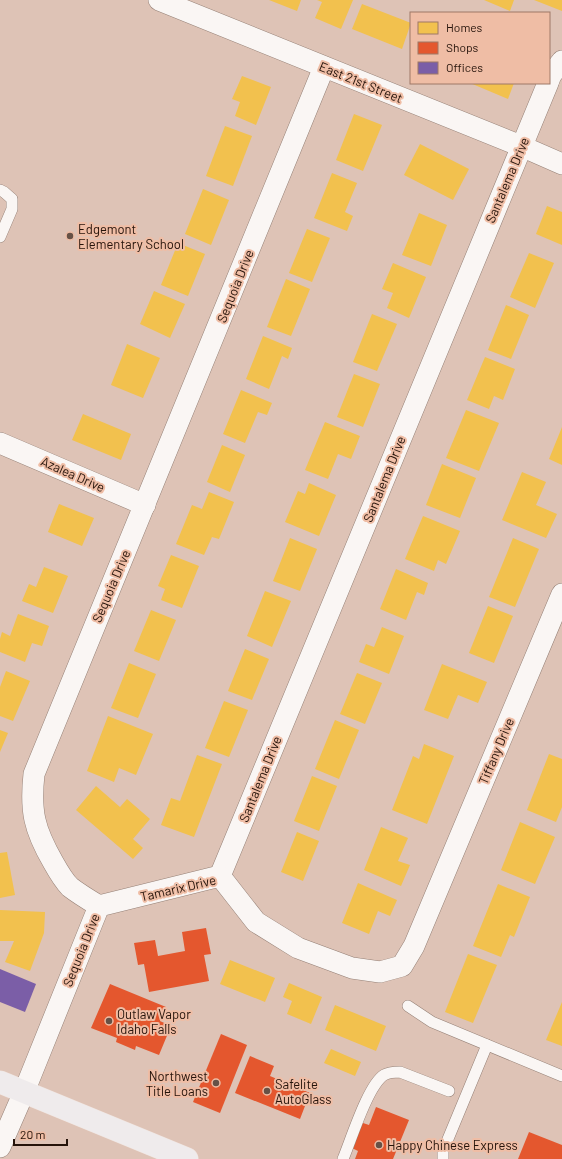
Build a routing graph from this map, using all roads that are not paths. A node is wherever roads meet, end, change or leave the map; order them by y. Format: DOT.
graph roads {
  1 [pos="159,0"];
  2 [pos="562,61"];
  3 [pos="324,67"];
  4 [pos="550,79"];
  5 [pos="548,84"];
  6 [pos="521,146"];
  7 [pos="562,164"];
  8 [pos="0,190"];
  9 [pos="0,237"];
  10 [pos="0,443"];
  11 [pos="145,505"];
  12 [pos="562,594"];
  13 [pos="220,876"];
  14 [pos="98,906"];
  15 [pos="429,909"];
  16 [pos="408,1006"];
  17 [pos="487,1045"];
  18 [pos="562,1076"];
  19 [pos="0,1082"];
  20 [pos="24,1092"];
  21 [pos="449,1092"];
  22 [pos="0,1147"];
  23 [pos="186,1159"];
  24 [pos="343,1159"];
  25 [pos="443,1159"];
  1 -- 3 [label="street, East 21st Street"];
  2 -- 4 [label="street"];
  3 -- 6 [label="street, East 21st Street"];
  3 -- 11 [label="street, Sequoia Drive"];
  5 -- 6 [label="street, Santalema Drive"];
  6 -- 7 [label="street, East 21st Street"];
  6 -- 13 [label="street, Santalema Drive"];
  8 -- 9 [label="lane"];
  10 -- 11 [label="street, Azalea Drive"];
  11 -- 14 [label="street, Sequoia Drive"];
  12 -- 15 [label="street, Tiffany Drive"];
  13 -- 14 [label="street, Tamarix Drive"];
  13 -- 15 [label="street, Tamarix Drive"];
  14 -- 20 [label="street, Sequoia Drive"];
  16 -- 17 [label="lane"];
  17 -- 18 [label="lane"];
  17 -- 25 [label="lane"];
  19 -- 20 [label="main road"];
  20 -- 22 [label="street, Sequoia Drive"];
  20 -- 23 [label="main road"];
  21 -- 24 [label="lane"];
}
